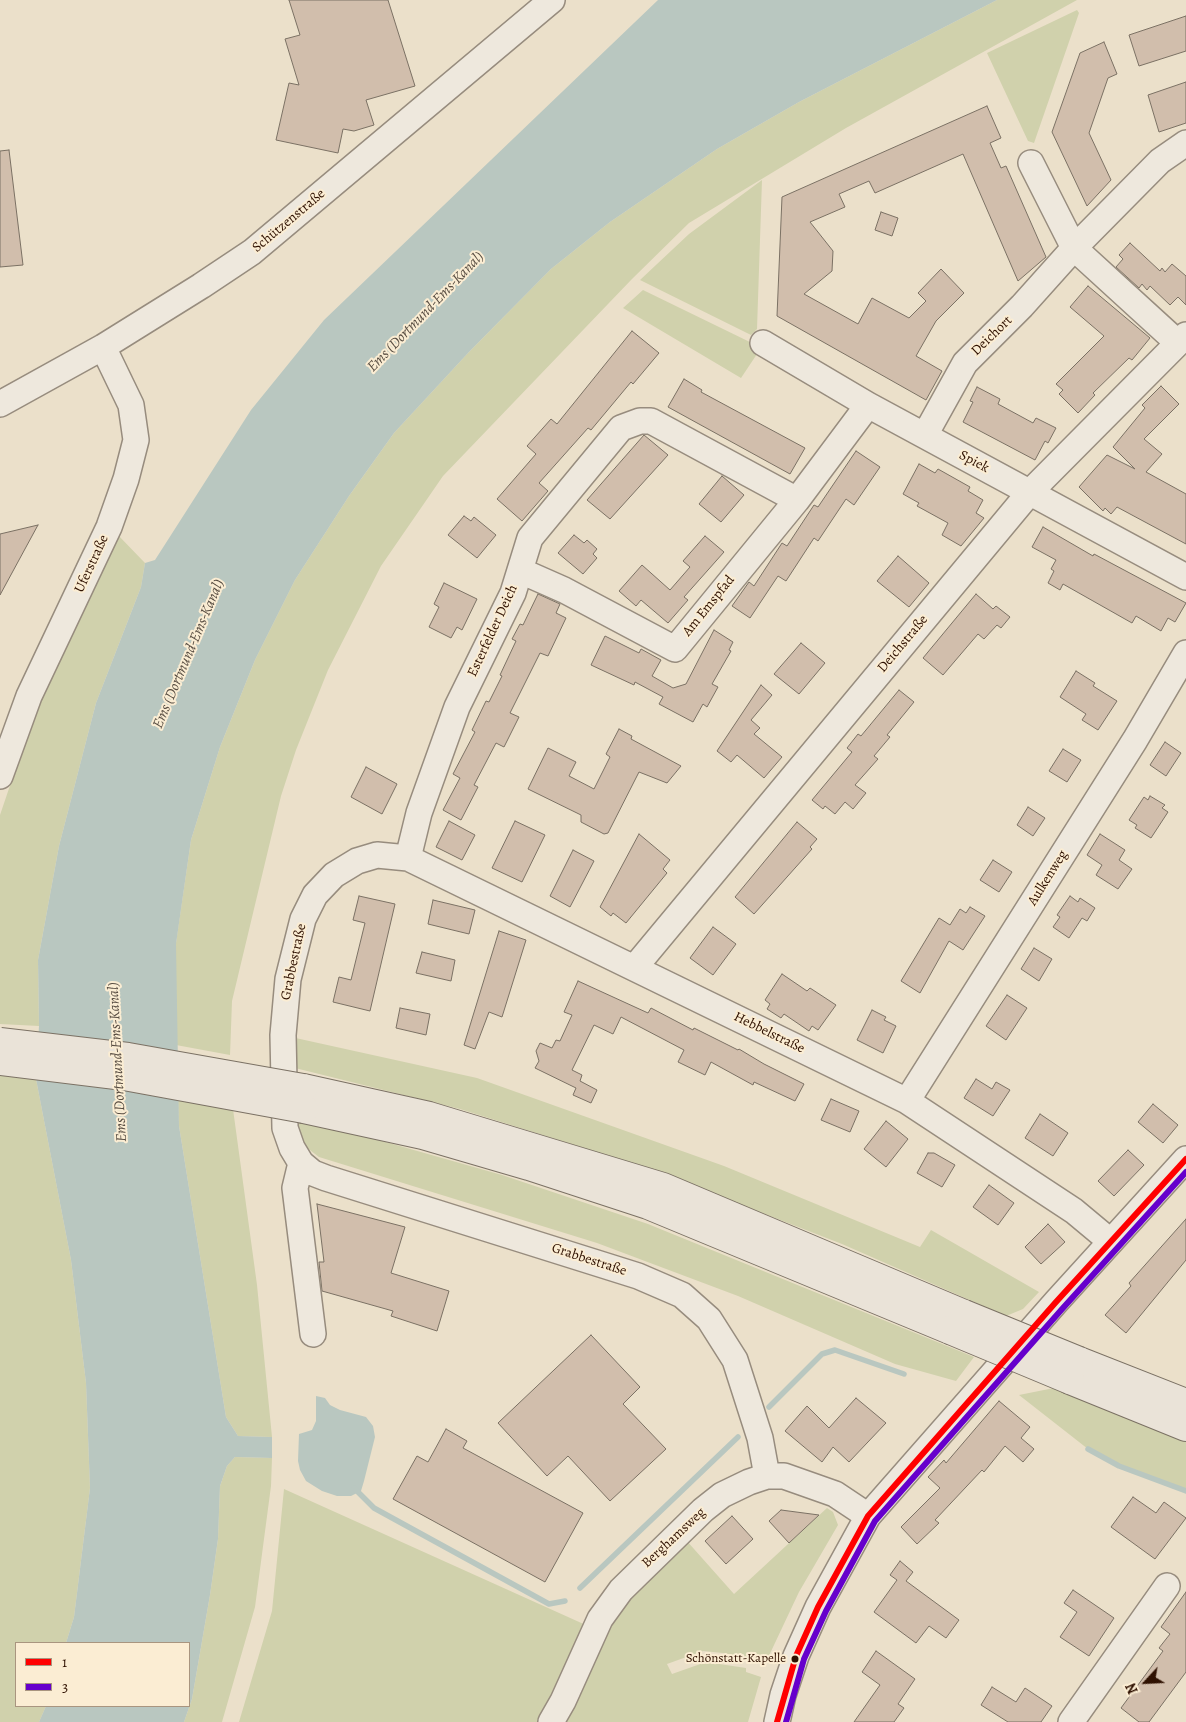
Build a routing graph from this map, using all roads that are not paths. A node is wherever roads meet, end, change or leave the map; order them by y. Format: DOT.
graph roads {
  1 [pos="552,0"];
  2 [pos="1186,143"];
  3 [pos="1031,163"];
  4 [pos="1074,248"];
  5 [pos="1182,339"];
  6 [pos="763,344"];
  7 [pos="103,347"];
  8 [pos="0,404"];
  9 [pos="868,405"];
  10 [pos="925,435"];
  11 [pos="1030,492"];
  12 [pos="797,500"];
  13 [pos="521,571"];
  14 [pos="1186,577"];
  15 [pos="1186,654"];
  16 [pos="0,776"];
  17 [pos="408,858"];
  18 [pos="635,967"];
  19 [pos="0,1042"];
  20 [pos="0,1061"];
  21 [pos="304,1099"];
  22 [pos="906,1101"];
  23 [pos="1186,1159"];
  24 [pos="301,1164"];
  25 [pos="1110,1241"];
  26 [pos="312,1334"];
  27 [pos="1074,1370"];
  28 [pos="1186,1403"];
  29 [pos="1186,1427"];
  30 [pos="766,1476"];
  31 [pos="868,1516"];
  32 [pos="1167,1586"];
  33 [pos="551,1722"];
  34 [pos="777,1722"];
  35 [pos="1071,1722"];
  1 -- 7 [label="street, Schützenstraße"];
  2 -- 4 [label="street, Deichort"];
  3 -- 4 [label="street"];
  4 -- 5 [label="street"];
  4 -- 10 [label="street, Deichort"];
  5 -- 11 [label="street, Deichstraße"];
  6 -- 9 [label="street, Spiek"];
  7 -- 8 [label="street, Schützenstraße"];
  7 -- 16 [label="street, Uferstraße"];
  9 -- 10 [label="street, Spiek"];
  9 -- 12 [label="street, Am Emspfad"];
  10 -- 11 [label="street, Spiek"];
  11 -- 14 [label="street, Spiek"];
  11 -- 18 [label="street, Deichstraße"];
  12 -- 13 [label="street, Am Emspfad"];
  12 -- 13 [label="street, Esterfelder Deich"];
  13 -- 17 [label="street, Esterfelder Deich"];
  15 -- 22 [label="street, Aulkenweg"];
  17 -- 18 [label="street, Hebbelstraße"];
  17 -- 24 [label="street, Grabbestraße"];
  18 -- 22 [label="street, Hebbelstraße"];
  19 -- 21 [label="highway, bridge"];
  20 -- 21 [label="highway, bridge"];
  21 -- 27 [label="highway, bridge"];
  22 -- 25 [label="street, Hebbelstraße"];
  23 -- 25 [label="street"];
  24 -- 26 [label="street"];
  24 -- 30 [label="street, Grabbestraße"];
  25 -- 31 [label="street"];
  27 -- 28 [label="highway"];
  27 -- 29 [label="highway"];
  30 -- 31 [label="street, Berghamsweg"];
  30 -- 33 [label="street, Berghamsweg"];
  31 -- 34 [label="street"];
  32 -- 35 [label="street"];
}
